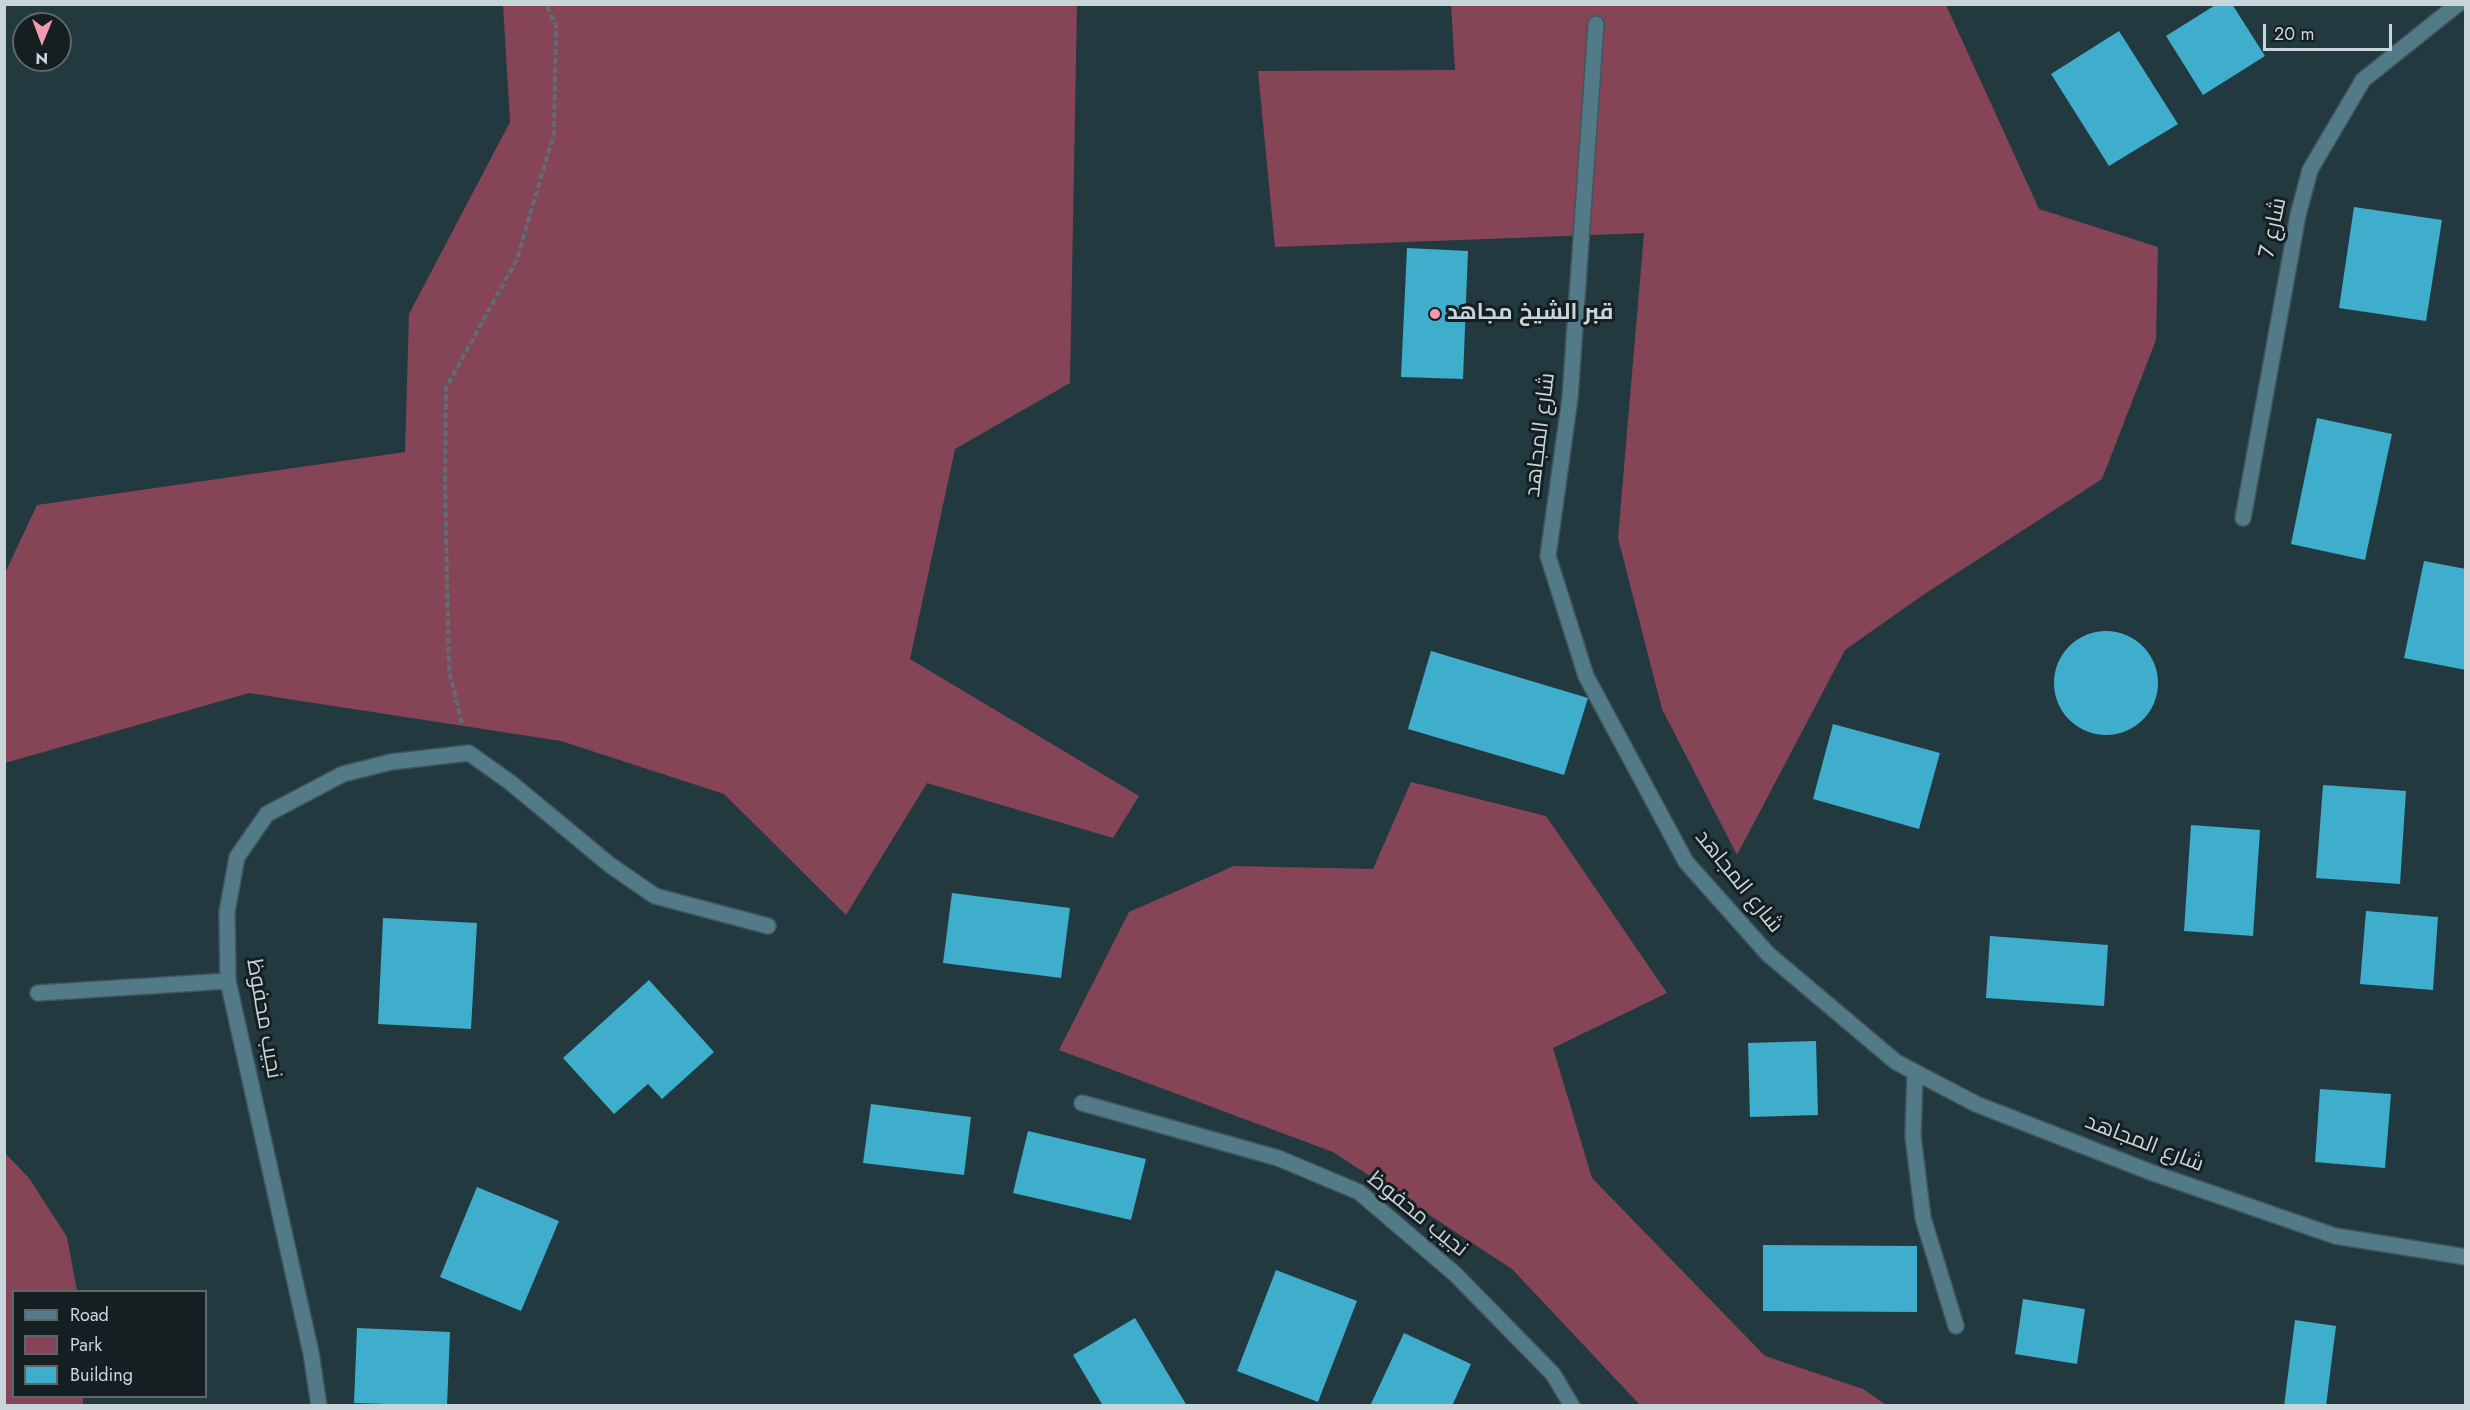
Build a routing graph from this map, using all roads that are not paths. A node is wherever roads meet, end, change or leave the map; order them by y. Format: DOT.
graph roads {
  1 [pos="2458,4"];
  2 [pos="1596,24"];
  3 [pos="2243,518"];
  4 [pos="768,926"];
  5 [pos="228,981"];
  6 [pos="38,993"];
  7 [pos="1915,1073"];
  8 [pos="1082,1103"];
  9 [pos="2466,1257"];
  10 [pos="1956,1326"];
  11 [pos="319,1406"];
  12 [pos="1572,1406"];
  1 -- 3 [label="street, شارع 7"];
  2 -- 7 [label="street, شارع المجاهد"];
  4 -- 5 [label="street, نجيب محفوظ"];
  5 -- 6 [label="street"];
  5 -- 11 [label="street, نجيب محفوظ"];
  7 -- 9 [label="street, شارع المجاهد"];
  7 -- 10 [label="street"];
  8 -- 12 [label="street, نجيب محفوظ"];
}
